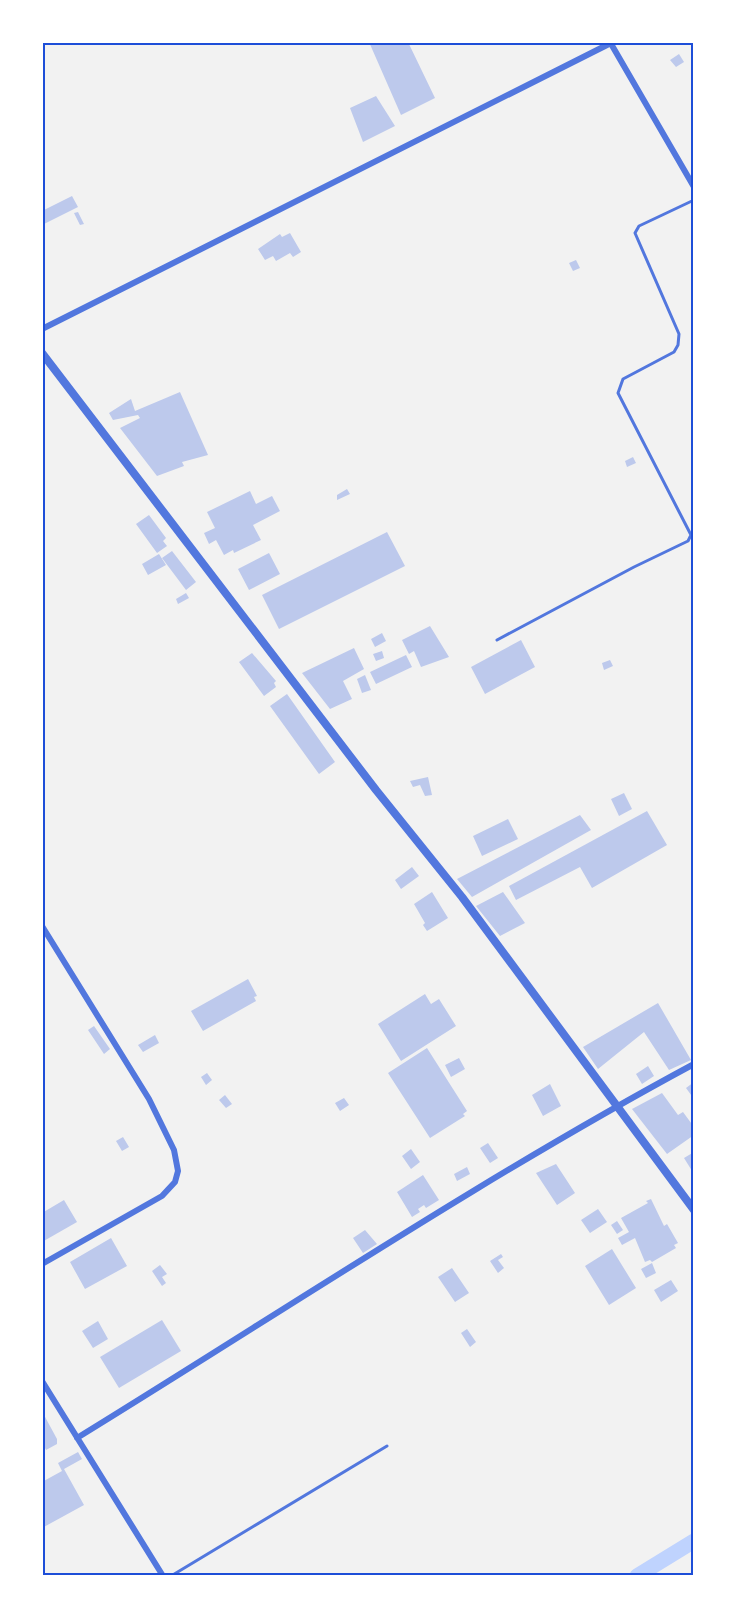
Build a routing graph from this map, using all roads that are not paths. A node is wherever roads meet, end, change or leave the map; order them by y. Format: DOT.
graph roads {
  1 [pos="610,43"];
  2 [pos="694,187"];
  3 [pos="694,200"];
  4 [pos="42,329"];
  5 [pos="42,353"];
  6 [pos="693,534"];
  7 [pos="497,640"];
  8 [pos="42,926"];
  9 [pos="694,1064"];
  10 [pos="615,1106"];
  11 [pos="694,1210"];
  12 [pos="42,1263"];
  13 [pos="42,1381"];
  14 [pos="77,1438"];
  15 [pos="387,1446"];
  16 [pos="162,1576"];
  17 [pos="171,1576"];
  1 -- 2 [label="street"];
  1 -- 4 [label="street"];
  3 -- 6 [label="lane"];
  5 -- 10 [label="street"];
  6 -- 7 [label="lane"];
  8 -- 12 [label="street"];
  9 -- 10 [label="street"];
  10 -- 11 [label="street"];
  10 -- 14 [label="street"];
  13 -- 14 [label="street"];
  14 -- 16 [label="street"];
  15 -- 17 [label="lane"];
}
